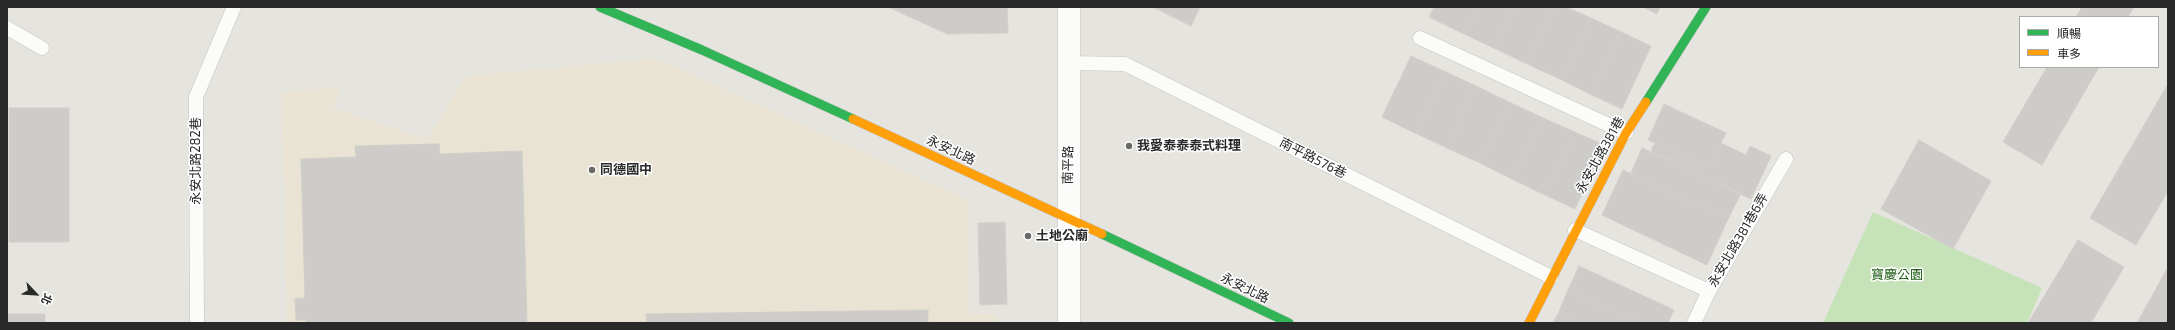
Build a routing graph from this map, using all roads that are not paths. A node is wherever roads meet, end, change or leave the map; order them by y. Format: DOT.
graph roads {
  1 [pos="234,7"];
  2 [pos="600,7"];
  3 [pos="1069,7"];
  4 [pos="1706,7"];
  5 [pos="7,28"];
  6 [pos="1420,38"];
  7 [pos="42,48"];
  8 [pos="1070,63"];
  9 [pos="1626,133"];
  10 [pos="1786,159"];
  11 [pos="1068,217"];
  12 [pos="1575,230"];
  13 [pos="1551,277"];
  14 [pos="1709,292"];
  15 [pos="197,323"];
  16 [pos="1069,323"];
  17 [pos="1289,323"];
  18 [pos="1529,323"];
  19 [pos="1694,323"];
  1 -- 15 [label="lane, 永安北路282巷"];
  2 -- 11 [label="street, 永安北路"];
  3 -- 8 [label="street, 南平路"];
  4 -- 9 [label="street, 永安北路381巷"];
  5 -- 7 [label="lane"];
  6 -- 9 [label="lane"];
  8 -- 11 [label="street, 南平路"];
  8 -- 13 [label="lane, 南平路576巷"];
  9 -- 12 [label="street, 永安北路381巷"];
  10 -- 14 [label="lane, 永安北路381巷6弄"];
  11 -- 16 [label="street, 南平路"];
  11 -- 17 [label="street, 永安北路"];
  12 -- 13 [label="street, 永安北路381巷"];
  12 -- 14 [label="lane"];
  13 -- 18 [label="street, 永安北路381巷"];
  14 -- 19 [label="lane, 永安北路381巷6弄"];
}
